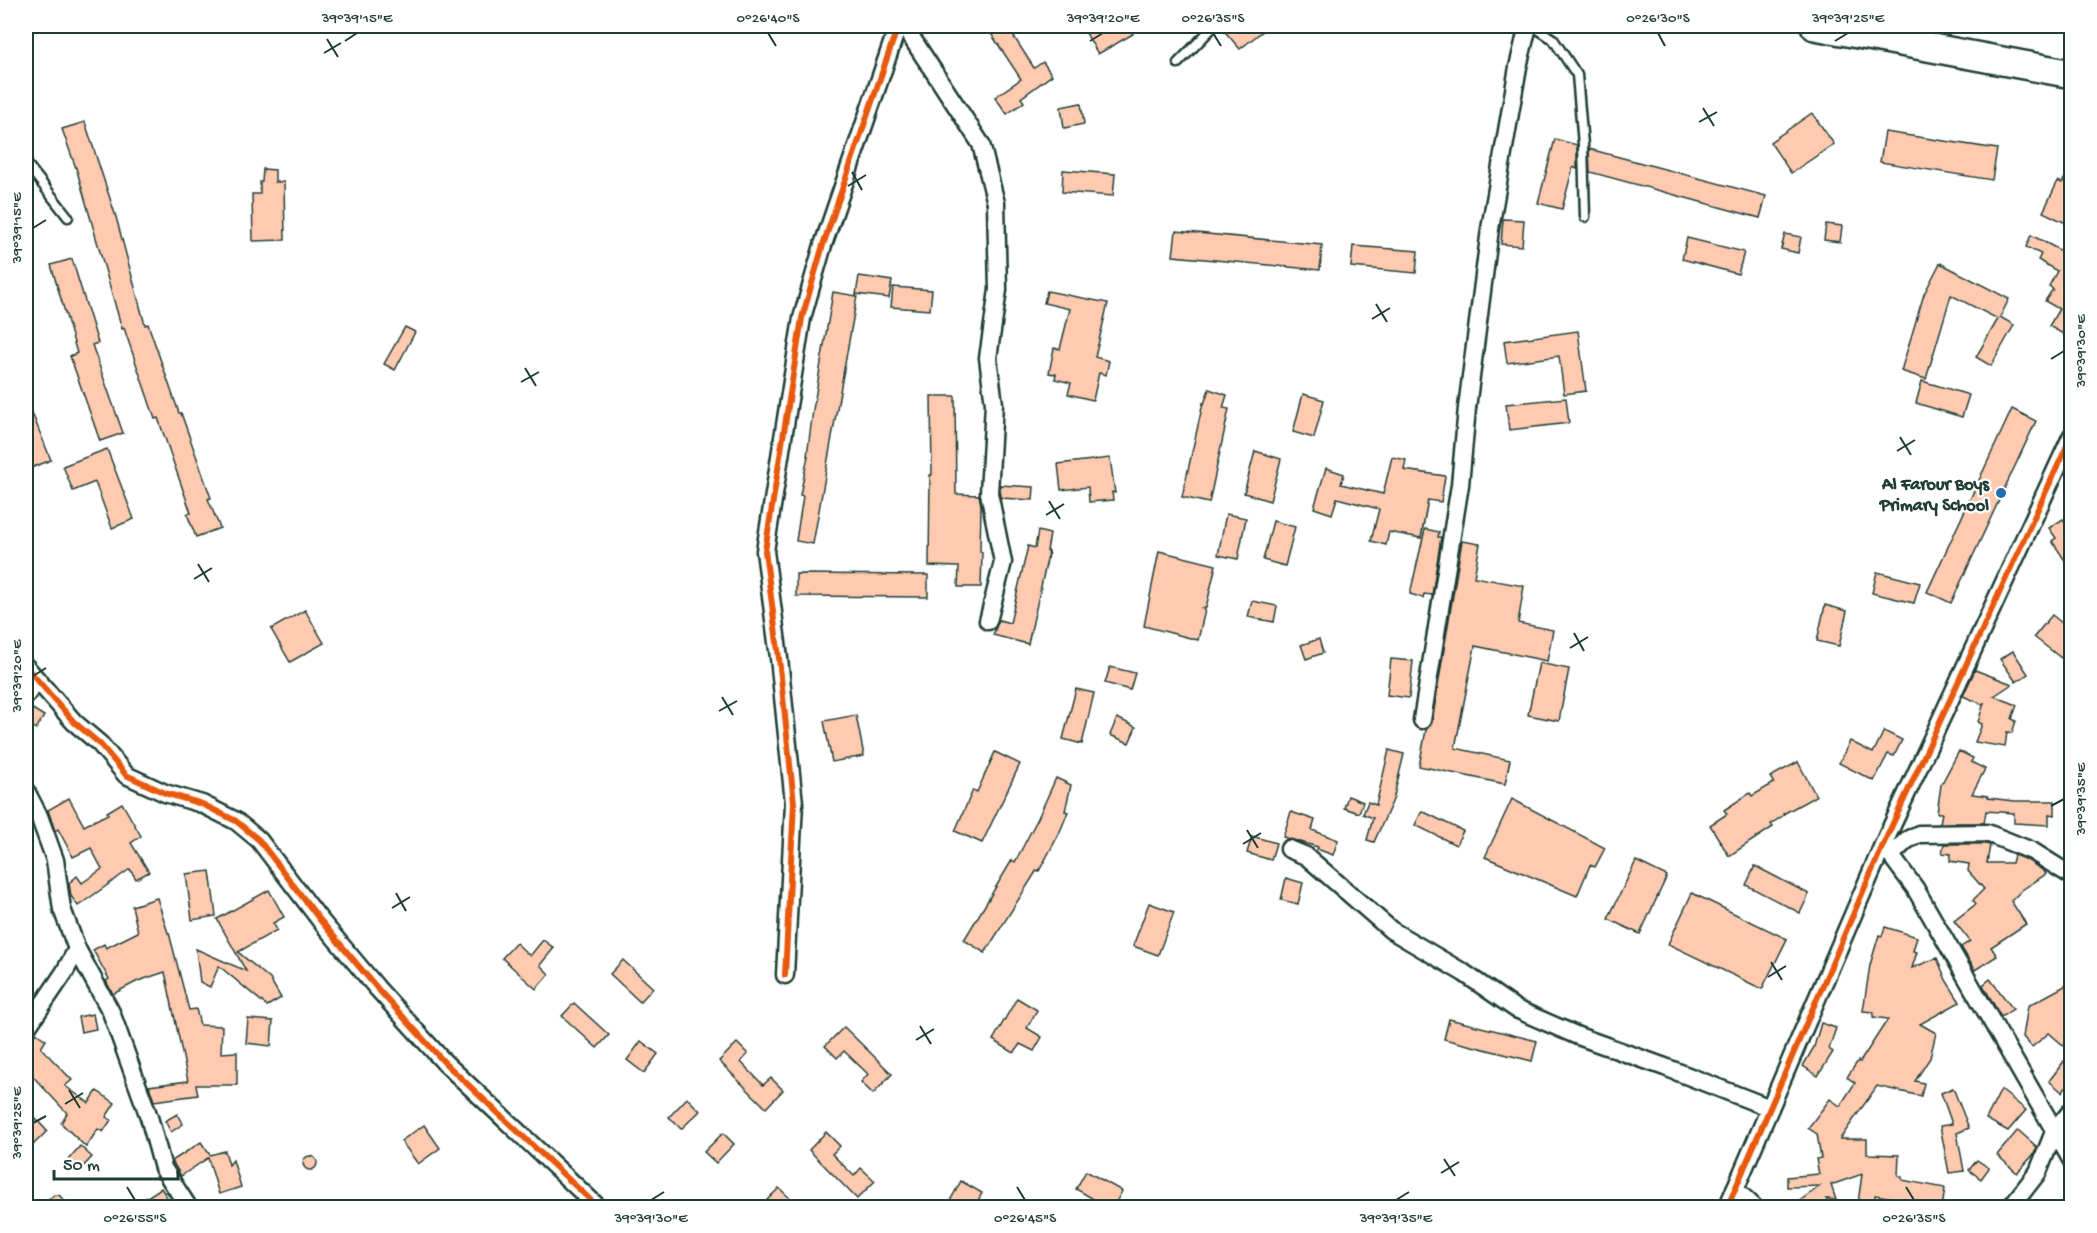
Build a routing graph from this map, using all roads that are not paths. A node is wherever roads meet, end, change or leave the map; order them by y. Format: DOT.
graph roads {
  1 [pos="897,26"];
  2 [pos="904,26"];
  3 [pos="1214,26"];
  4 [pos="1528,26"];
  5 [pos="1533,26"];
  6 [pos="1815,26"];
  7 [pos="1923,36"];
  8 [pos="1178,63"];
  9 [pos="2072,74"];
  10 [pos="26,164"];
  11 [pos="1585,217"];
  12 [pos="68,218"];
  13 [pos="2072,435"];
  14 [pos="988,621"];
  15 [pos="26,667"];
  16 [pos="37,681"];
  17 [pos="26,695"];
  18 [pos="1422,720"];
  19 [pos="26,791"];
  20 [pos="1289,849"];
  21 [pos="1887,850"];
  22 [pos="2072,876"];
  23 [pos="77,949"];
  24 [pos="785,975"];
  25 [pos="26,1029"];
  26 [pos="1770,1108"];
  27 [pos="2072,1110"];
  28 [pos="2054,1132"];
  29 [pos="2072,1161"];
  30 [pos="1735,1189"];
  31 [pos="187,1205"];
  32 [pos="599,1208"];
  33 [pos="1727,1208"];
  34 [pos="1755,1208"];
  35 [pos="2010,1208"];
  1 -- 24 [label="street"];
  2 -- 14 [label="street"];
  3 -- 8 [label="lane"];
  4 -- 18 [label="street"];
  5 -- 11 [label="lane"];
  6 -- 7 [label="highway"];
  7 -- 9 [label="highway"];
  10 -- 12 [label="lane"];
  13 -- 21 [label="street"];
  15 -- 16 [label="street"];
  16 -- 17 [label="street"];
  16 -- 32 [label="street"];
  19 -- 23 [label="street"];
  20 -- 26 [label="street"];
  21 -- 22 [label="street"];
  21 -- 26 [label="street"];
  21 -- 28 [label="street"];
  23 -- 25 [label="street"];
  23 -- 31 [label="street"];
  26 -- 30 [label="street"];
  27 -- 28 [label="street"];
  28 -- 29 [label="street"];
  28 -- 35 [label="street"];
  30 -- 33 [label="street"];
  30 -- 34 [label="street"];
}
